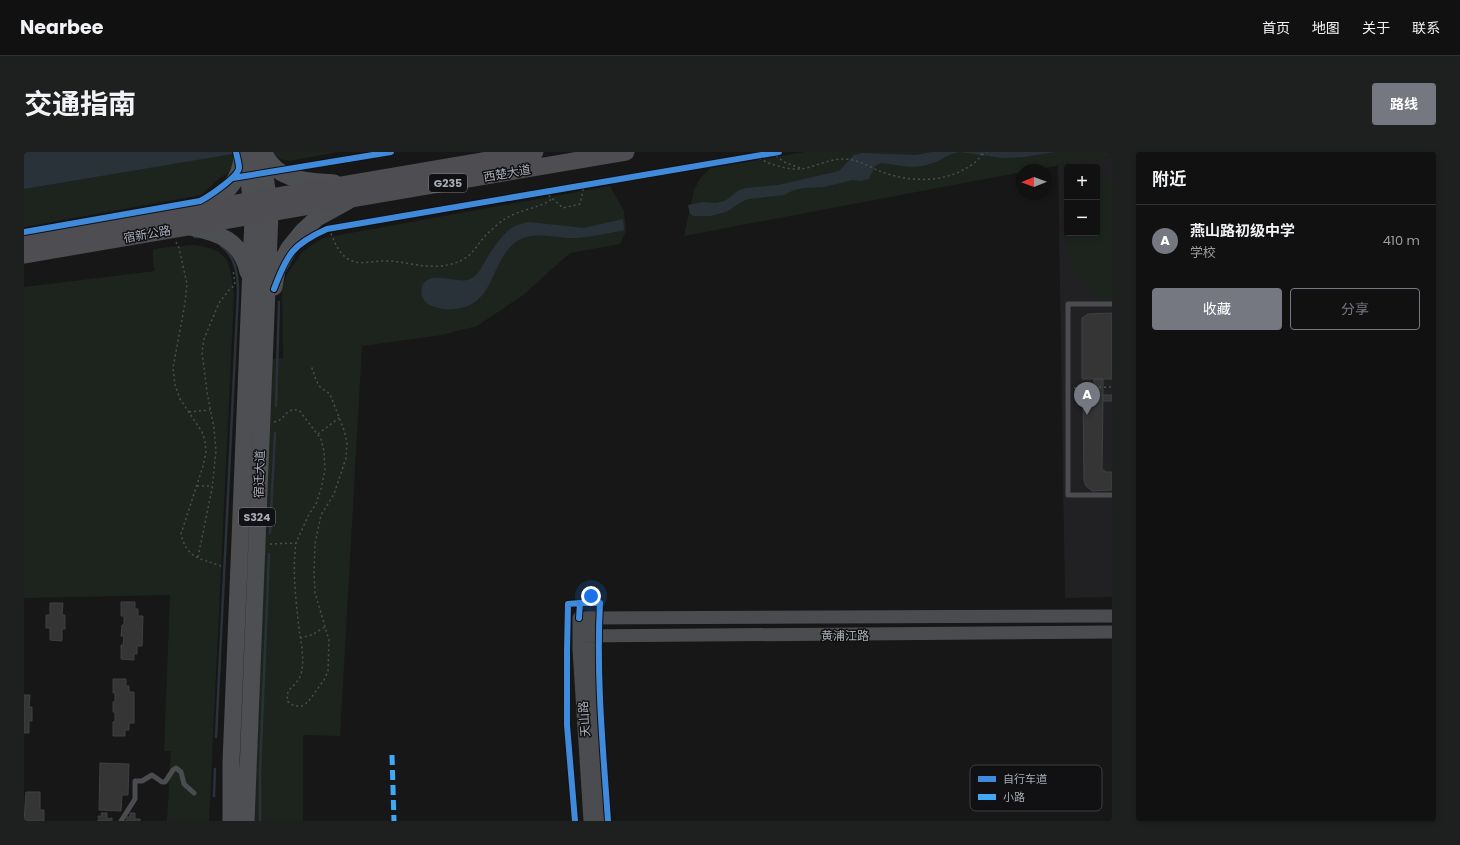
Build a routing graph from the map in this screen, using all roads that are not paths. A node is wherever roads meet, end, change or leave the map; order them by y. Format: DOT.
graph roads {
  1 [pos="535,152"];
  2 [pos="626,152"];
  3 [pos="254,157"];
  4 [pos="348,192"];
  5 [pos="269,205"];
  6 [pos="252,208"];
  7 [pos="187,226"];
  8 [pos="24,239"];
  9 [pos="24,255"];
  10 [pos="250,284"];
  11 [pos="1112,304"];
  12 [pos="265,339"];
  13 [pos="1112,495"];
  14 [pos="1112,616"];
  15 [pos="585,618"];
  16 [pos="1112,632"];
  17 [pos="585,636"];
  18 [pos="194,793"];
  19 [pos="121,821"];
  20 [pos="231,821"];
  21 [pos="246,821"];
  22 [pos="590,821"];
  23 [pos="601,821"];
  1 -- 4 [label="highway, 西楚大道 / G235"];
  2 -- 4 [label="highway, 西楚大道 / G235"];
  3 -- 4 [label="main road"];
  3 -- 5 [label="main road, 宿迁大道 / S324"];
  3 -- 6 [label="main road, 宿迁大道 / S324"];
  3 -- 7 [label="main road"];
  4 -- 5 [label="highway, 西楚大道 / G235"];
  4 -- 12 [label="main road"];
  5 -- 6 [label="highway, 宿新公路"];
  5 -- 12 [label="main road, 宿迁大道 / S324"];
  6 -- 7 [label="highway, 宿新公路"];
  6 -- 10 [label="main road, 宿迁大道 / S324"];
  7 -- 8 [label="highway, 宿新公路"];
  7 -- 9 [label="highway, 宿新公路"];
  7 -- 10 [label="main road"];
  10 -- 20 [label="main road, 宿迁大道 / S324"];
  11 -- 13 [label="lane"];
  12 -- 21 [label="main road, 宿迁大道 / S324"];
  14 -- 15 [label="street, 黄浦江路"];
  15 -- 17 [label="street, 天山路"];
  16 -- 17 [label="street, 黄浦江路"];
  17 -- 22 [label="street, 天山路"];
  17 -- 23 [label="street, 天山路"];
  18 -- 19 [label="lane"];
}
